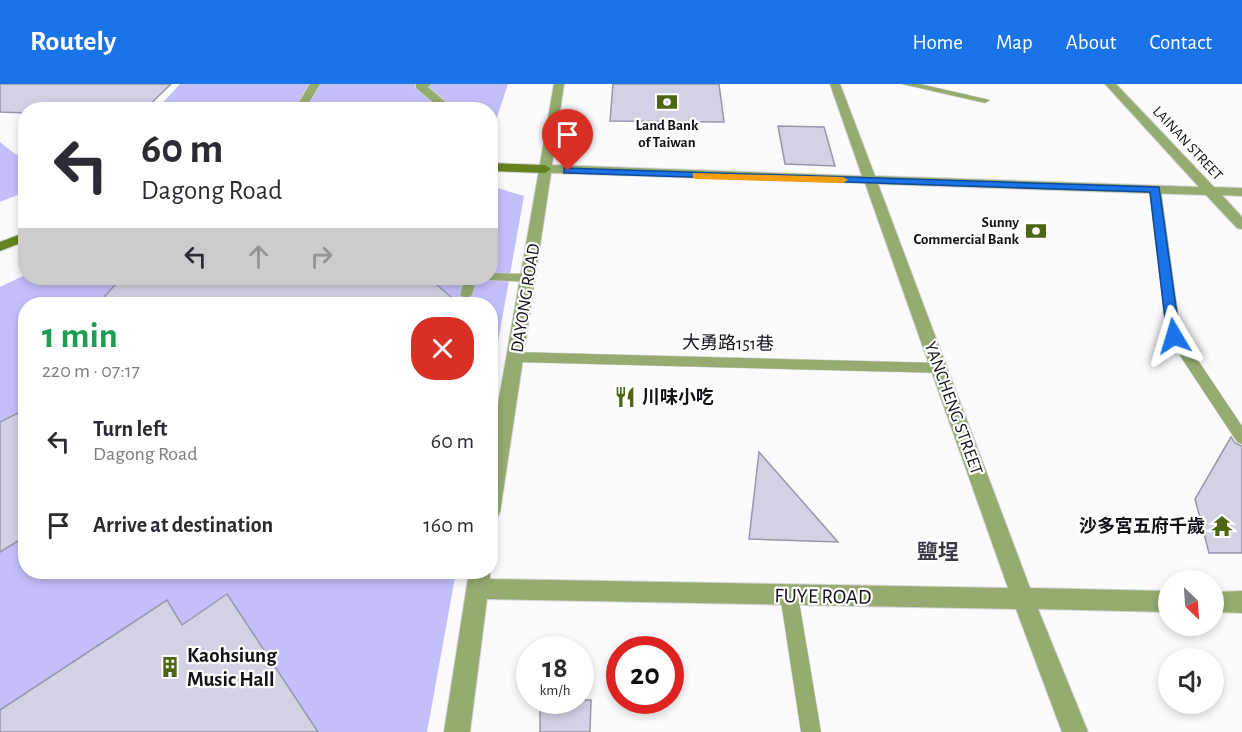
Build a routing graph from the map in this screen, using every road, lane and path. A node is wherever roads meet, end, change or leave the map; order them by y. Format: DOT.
graph roads {
  1 [pos="315,84"];
  2 [pos="406,84"];
  3 [pos="559,84"];
  4 [pos="835,84"];
  5 [pos="907,84"];
  6 [pos="1110,84"];
  7 [pos="423,85"];
  8 [pos="985,100"];
  9 [pos="304,102"];
  10 [pos="441,102"];
  11 [pos="498,167"];
  12 [pos="545,169"];
  13 [pos="872,180"];
  14 [pos="1155,189"];
  15 [pos="1211,192"];
  16 [pos="1242,192"];
  17 [pos="1242,225"];
  18 [pos="18,239"];
  19 [pos="0,247"];
  20 [pos="498,277"];
  21 [pos="529,278"];
  22 [pos="469,285"];
  23 [pos="466,295"];
  24 [pos="515,357"];
  25 [pos="941,368"];
  26 [pos="1242,438"];
  27 [pos="498,462"];
  28 [pos="478,580"];
  29 [pos="789,595"];
  30 [pos="1022,599"];
  31 [pos="1158,601"];
  32 [pos="1224,602"];
  33 [pos="1242,602"];
  34 [pos="457,732"];
  35 [pos="811,732"];
  36 [pos="1075,732"];
  1 -- 9 [label="street"];
  2 -- 7 [label="street"];
  3 -- 12 [label="street, DAYONG ROAD"];
  4 -- 13 [label="street, YANCHENG STREET"];
  5 -- 8 [label="lane"];
  6 -- 15 [label="street, LAINAN STREET"];
  7 -- 10 [label="street"];
  11 -- 12 [label="street"];
  12 -- 13 [label="street"];
  12 -- 21 [label="street, DAYONG ROAD"];
  13 -- 14 [label="street"];
  13 -- 25 [label="street, YANCHENG STREET"];
  14 -- 15 [label="street"];
  14 -- 26 [label="lane"];
  15 -- 16 [label="street"];
  15 -- 17 [label="street, LAINAN STREET"];
  18 -- 19 [label="street"];
  20 -- 21 [label="lane"];
  21 -- 24 [label="street, DAYONG ROAD"];
  22 -- 23 [label="lane"];
  24 -- 25 [label="lane, 大勇路151巷"];
  24 -- 27 [label="street, DAYONG ROAD"];
  25 -- 30 [label="street, YANCHENG STREET"];
  28 -- 29 [label="street, FUYE ROAD"];
  28 -- 34 [label="street"];
  29 -- 30 [label="street, FUYE ROAD"];
  29 -- 35 [label="lane"];
  30 -- 31 [label="street, FUYE ROAD"];
  30 -- 36 [label="street, YANCHENG STREET"];
  32 -- 33 [label="street"];
}
